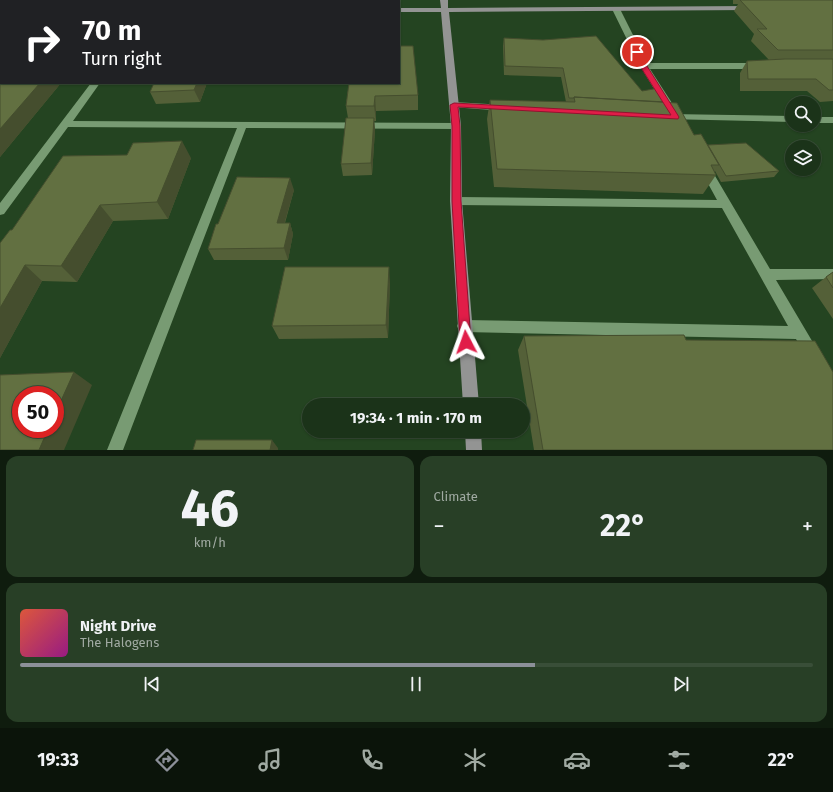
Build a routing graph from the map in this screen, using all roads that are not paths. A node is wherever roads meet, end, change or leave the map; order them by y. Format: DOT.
graph roads {
  1 [pos="445,5"];
  2 [pos="763,8"];
  3 [pos="616,9"];
  4 [pos="400,10"];
  5 [pos="644,66"];
  6 [pos="770,66"];
  7 [pos="95,84"];
  8 [pos="454,105"];
  9 [pos="517,108"];
  10 [pos="660,116"];
  11 [pos="676,117"];
  12 [pos="785,119"];
  13 [pos="821,120"];
  14 [pos="832,120"];
  15 [pos="65,124"];
  16 [pos="243,124"];
  17 [pos="456,126"];
  18 [pos="684,131"];
  19 [pos="699,158"];
  20 [pos="456,201"];
  21 [pos="726,204"];
  22 [pos="0,211"];
  23 [pos="766,274"];
  24 [pos="833,274"];
  25 [pos="464,326"];
  26 [pos="800,333"];
  27 [pos="818,364"];
  28 [pos="470,398"];
  29 [pos="473,438"];
  30 [pos="115,450"];
  31 [pos="474,450"];
  1 -- 3 [label="main road"];
  1 -- 4 [label="main road"];
  1 -- 8 [label="main road"];
  2 -- 3 [label="main road"];
  3 -- 5 [label="street"];
  5 -- 6 [label="street"];
  5 -- 11 [label="street"];
  7 -- 15 [label="street"];
  8 -- 9 [label="street"];
  8 -- 17 [label="main road"];
  10 -- 11 [label="street"];
  11 -- 12 [label="street"];
  11 -- 18 [label="street"];
  13 -- 14 [label="street"];
  15 -- 16 [label="street"];
  15 -- 22 [label="street"];
  16 -- 17 [label="street"];
  16 -- 30 [label="street"];
  17 -- 20 [label="main road"];
  19 -- 21 [label="street"];
  20 -- 21 [label="street"];
  20 -- 25 [label="main road"];
  21 -- 23 [label="street"];
  23 -- 24 [label="street"];
  23 -- 26 [label="street"];
  25 -- 26 [label="street"];
  25 -- 28 [label="main road"];
  26 -- 27 [label="street"];
  29 -- 31 [label="main road"];
}
